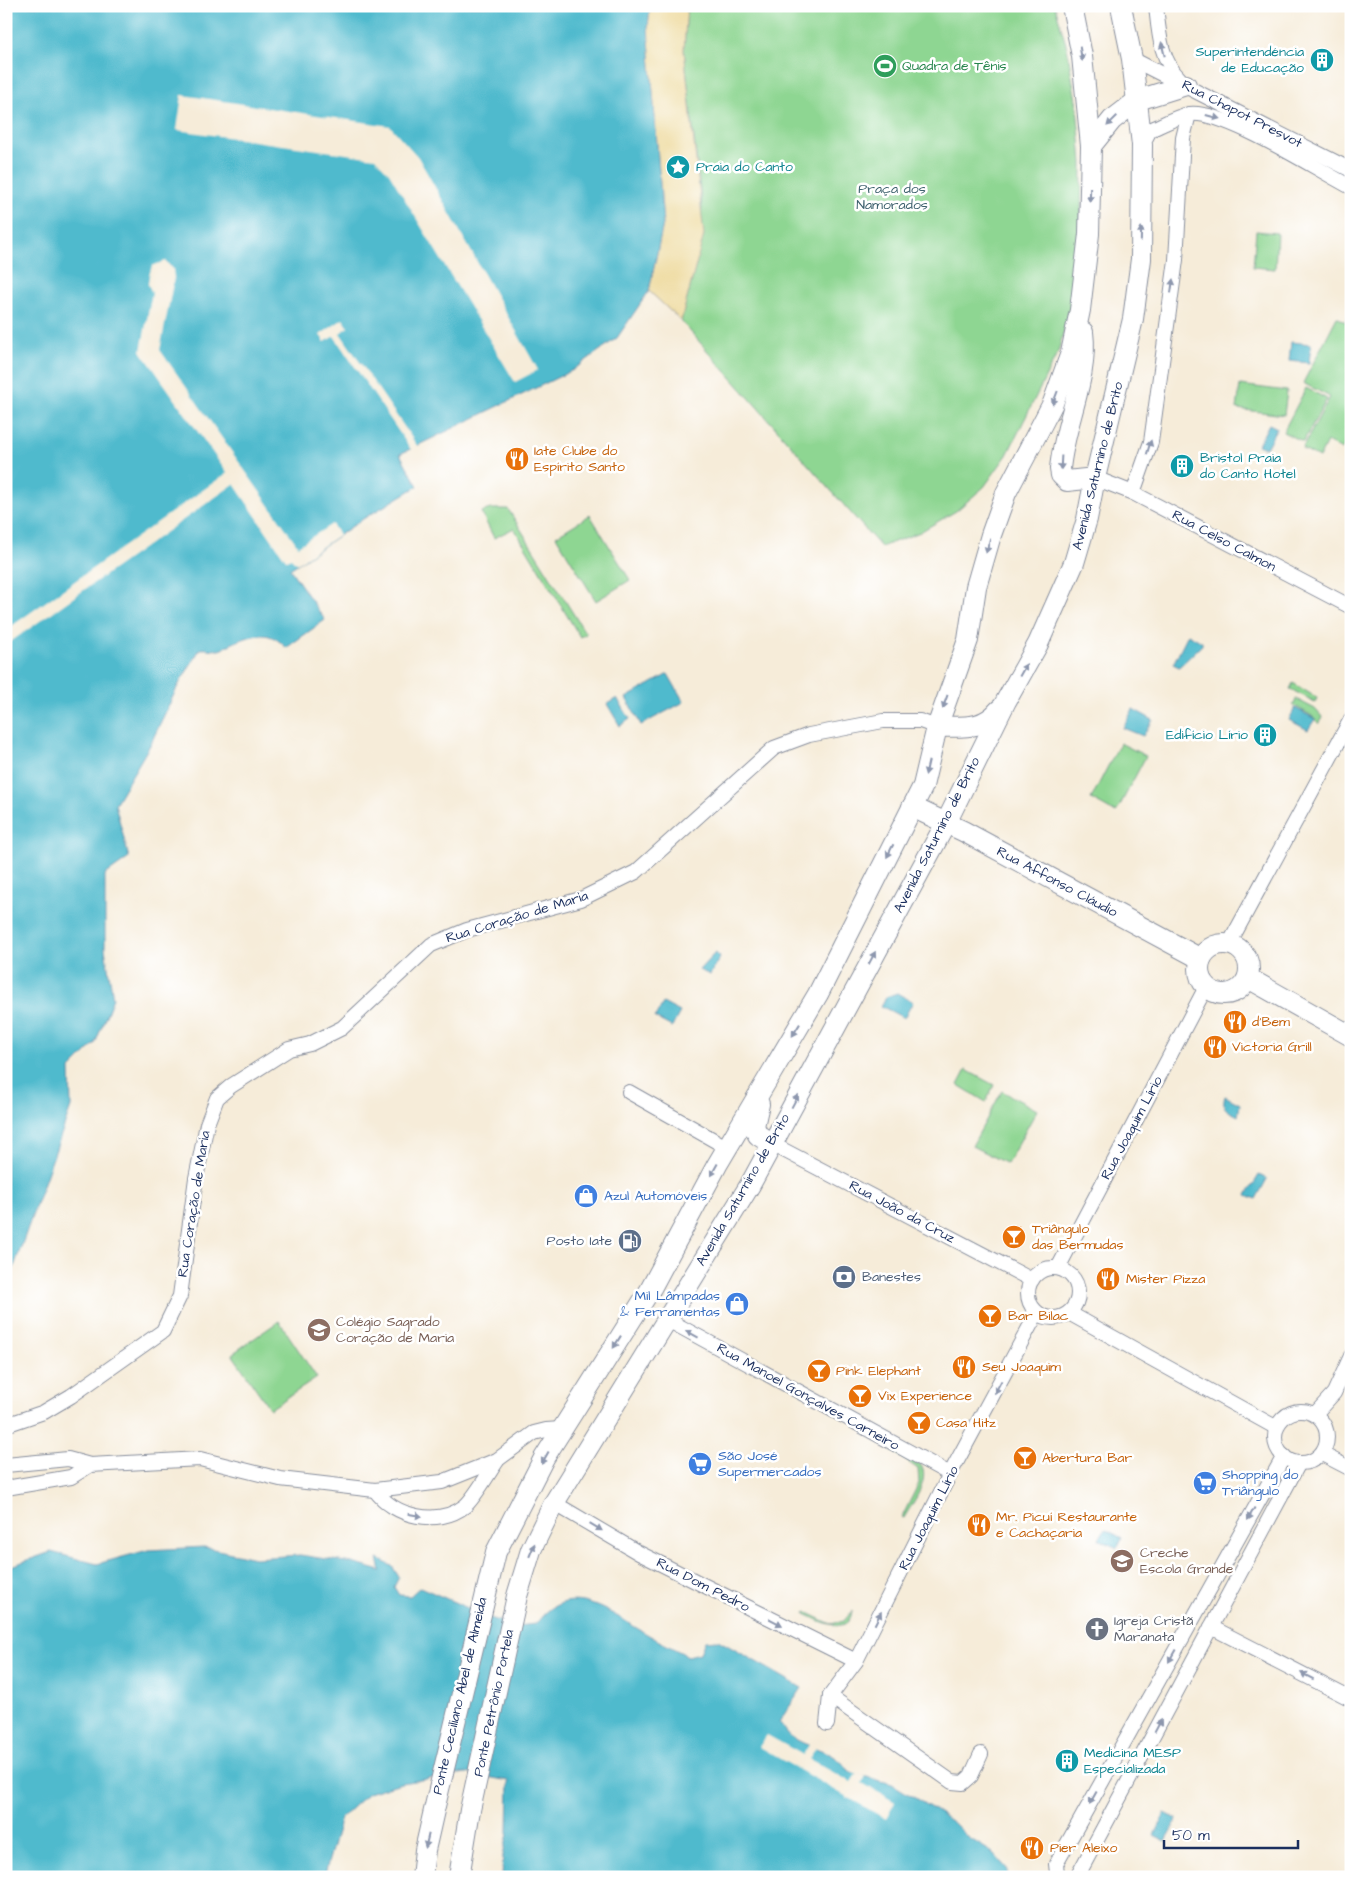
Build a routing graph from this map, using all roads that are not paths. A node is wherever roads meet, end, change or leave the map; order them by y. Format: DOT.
graph roads {
  1 [pos="1072,6"];
  2 [pos="1121,6"];
  3 [pos="1156,6"];
  4 [pos="1132,59"];
  5 [pos="1186,85"];
  6 [pos="1138,100"];
  7 [pos="1189,114"];
  8 [pos="1142,145"];
  9 [pos="1091,146"];
  10 [pos="1351,170"];
  11 [pos="1351,187"];
  12 [pos="1080,310"];
  13 [pos="1095,478"];
  14 [pos="1134,493"];
  15 [pos="1351,607"];
  16 [pos="1006,701"];
  17 [pos="1351,720"];
  18 [pos="937,727"];
  19 [pos="912,807"];
  20 [pos="946,823"];
  21 [pos="1229,944"];
  22 [pos="1201,959"];
  23 [pos="1248,978"];
  24 [pos="1206,987"];
  25 [pos="1351,1036"];
  26 [pos="773,1067"];
  27 [pos="629,1092"];
  28 [pos="772,1144"];
  29 [pos="728,1148"];
  30 [pos="1058,1268"];
  31 [pos="1032,1280"];
  32 [pos="1037,1313"];
  33 [pos="1069,1313"];
  34 [pos="666,1320"];
  35 [pos="1351,1356"];
  36 [pos="1315,1414"];
  37 [pos="6,1425"];
  38 [pos="1277,1428"];
  39 [pos="561,1429"];
  40 [pos="1322,1454"];
  41 [pos="1284,1456"];
  42 [pos="497,1460"];
  43 [pos="1299,1463"];
  44 [pos="6,1465"];
  45 [pos="90,1466"];
  46 [pos="1351,1469"];
  47 [pos="950,1474"];
  48 [pos="6,1488"];
  49 [pos="375,1490"];
  50 [pos="554,1502"];
  51 [pos="517,1596"];
  52 [pos="1210,1628"];
  53 [pos="856,1662"];
  54 [pos="830,1696"];
  55 [pos="1351,1698"];
  56 [pos="827,1724"];
  57 [pos="981,1754"];
  58 [pos="422,1877"];
  59 [pos="459,1877"];
  60 [pos="1060,1877"];
  61 [pos="1077,1877"];
  1 -- 9 [label="main road, one-way"];
  2 -- 4 [label="main road, Avenida Saturnino de Brito"];
  5 -- 3 [label="street, one-way"];
  4 -- 5 [label="street, Rua Chapot Presvot"];
  4 -- 6 [label="main road, Avenida Saturnino de Brito"];
  5 -- 6 [label="main road"];
  5 -- 10 [label="street, Rua Chapot Presvot"];
  6 -- 8 [label="main road, Avenida Saturnino de Brito"];
  6 -- 9 [label="main road, one-way"];
  7 -- 8 [label="street, Rua Chapot Presvot"];
  7 -- 11 [label="street, Rua Chapot Presvot, one-way"];
  14 -- 7 [label="street, one-way"];
  13 -- 8 [label="main road, Avenida Saturnino de Brito, one-way"];
  9 -- 12 [label="main road, one-way"];
  12 -- 13 [label="main road, one-way"];
  12 -- 18 [label="main road, one-way"];
  13 -- 14 [label="street, Rua Celso Calmon"];
  16 -- 13 [label="main road, Avenida Saturnino de Brito, one-way"];
  14 -- 15 [label="street, Rua Celso Calmon"];
  16 -- 18 [label="main road"];
  16 -- 20 [label="main road, Avenida Saturnino de Brito"];
  17 -- 21 [label="street"];
  18 -- 19 [label="main road, one-way"];
  18 -- 37 [label="street, Rua Coração de Maria"];
  19 -- 20 [label="main road, Rua Affonso Cláudio"];
  19 -- 26 [label="main road, one-way"];
  20 -- 22 [label="main road, Rua Affonso Cláudio"];
  28 -- 20 [label="main road, Avenida Saturnino de Brito, one-way"];
  21 -- 22 [label="main road"];
  21 -- 23 [label="main road"];
  22 -- 24 [label="main road"];
  23 -- 24 [label="main road"];
  23 -- 25 [label="main road"];
  24 -- 30 [label="street, Rua Joaquim Lírio"];
  26 -- 28 [label="main road"];
  26 -- 29 [label="main road"];
  27 -- 29 [label="street"];
  28 -- 31 [label="street, Rua João da Cruz"];
  28 -- 34 [label="main road, Avenida Saturnino de Brito"];
  29 -- 39 [label="main road, one-way"];
  30 -- 31 [label="street"];
  30 -- 33 [label="street"];
  31 -- 32 [label="street"];
  32 -- 33 [label="street"];
  32 -- 47 [label="street, Rua Joaquim Lírio, one-way"];
  33 -- 38 [label="street"];
  47 -- 34 [label="street, Rua Manoel Gonçalves Carneiro, one-way"];
  34 -- 50 [label="main road, Avenida Saturnino de Brito"];
  35 -- 36 [label="street"];
  36 -- 38 [label="street"];
  36 -- 40 [label="street"];
  38 -- 41 [label="street"];
  39 -- 42 [label="street"];
  39 -- 58 [label="main road, Ponte Ceciliano Abel de Almeida, one-way"];
  40 -- 43 [label="street"];
  40 -- 46 [label="street"];
  41 -- 43 [label="street"];
  41 -- 60 [label="street, one-way"];
  42 -- 49 [label="street"];
  49 -- 42 [label="street, one-way"];
  43 -- 52 [label="street"];
  44 -- 45 [label="street"];
  45 -- 48 [label="street"];
  45 -- 49 [label="street"];
  53 -- 47 [label="street, Rua Joaquim Lírio, one-way"];
  51 -- 50 [label="main road, Avenida Saturnino de Brito, one-way"];
  50 -- 53 [label="street, Rua Dom Pedro, one-way"];
  51 -- 59 [label="main road, Ponte Petrônio Portela"];
  55 -- 52 [label="street, one-way"];
  61 -- 52 [label="street, one-way"];
  53 -- 54 [label="street, Rua Joaquim Lírio"];
  54 -- 56 [label="street"];
  54 -- 57 [label="street"];
}
